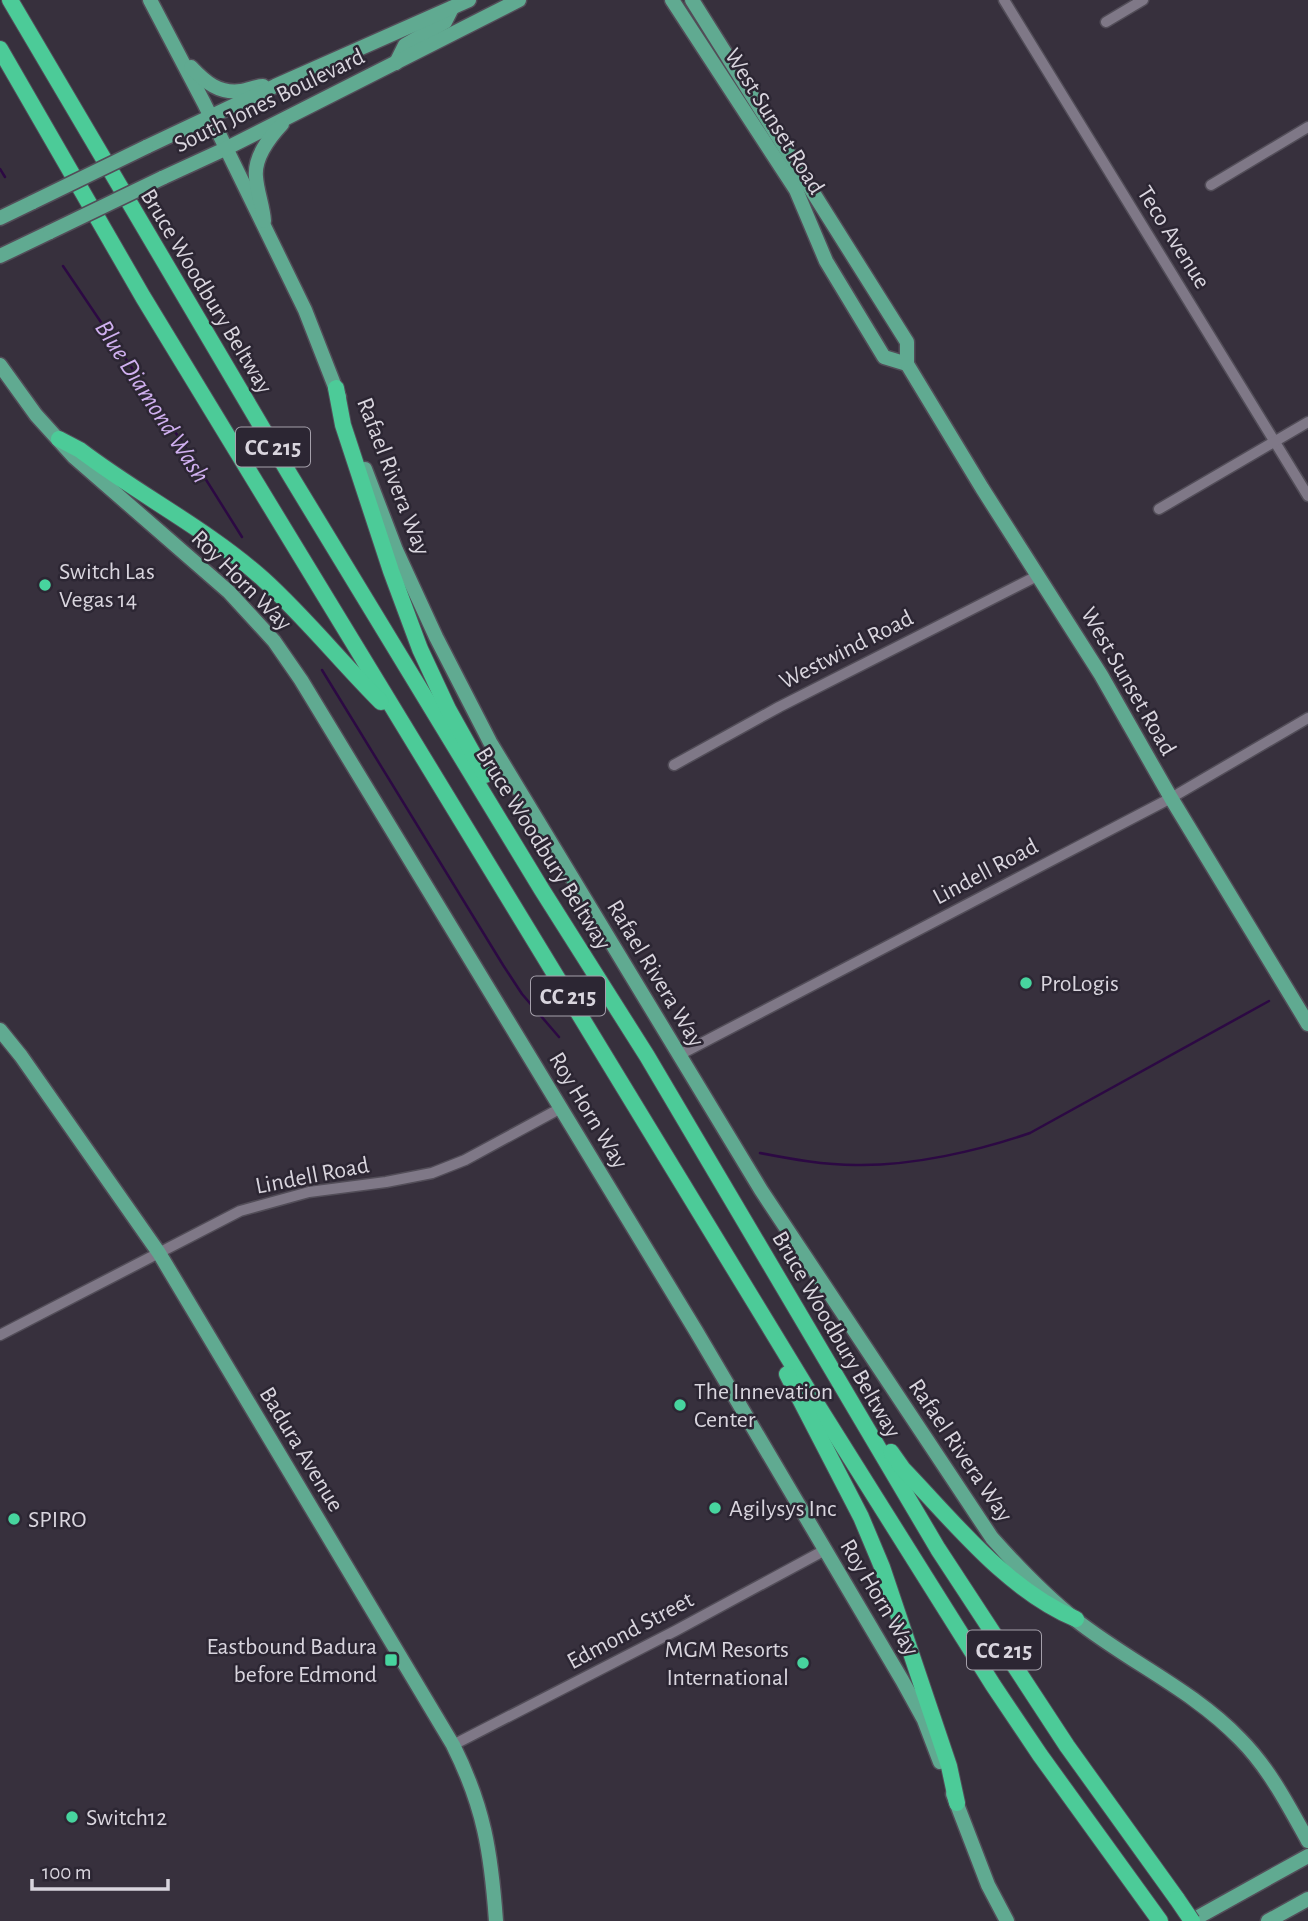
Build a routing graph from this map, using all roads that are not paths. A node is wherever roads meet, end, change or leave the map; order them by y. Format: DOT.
graph roads {
  1 [pos="10,0"];
  2 [pos="150,0"];
  3 [pos="469,0"];
  4 [pos="519,0"];
  5 [pos="672,0"];
  6 [pos="692,0"];
  7 [pos="1004,0"];
  8 [pos="1143,0"];
  9 [pos="452,8"];
  10 [pos="1106,22"];
  11 [pos="0,49"];
  12 [pos="177,51"];
  13 [pos="396,63"];
  14 [pos="275,86"];
  15 [pos="289,116"];
  16 [pos="211,118"];
  17 [pos="1308,127"];
  18 [pos="225,149"];
  19 [pos="1211,185"];
  20 [pos="0,218"];
  21 [pos="264,229"];
  22 [pos="0,256"];
  23 [pos="907,363"];
  24 [pos="0,365"];
  25 [pos="336,388"];
  26 [pos="1308,422"];
  27 [pos="59,439"];
  28 [pos="1275,442"];
  29 [pos="1308,496"];
  30 [pos="1159,509"];
  31 [pos="1039,575"];
  32 [pos="398,718"];
  33 [pos="1308,718"];
  34 [pos="674,765"];
  35 [pos="1171,797"];
  36 [pos="542,890"];
  37 [pos="1308,1024"];
  38 [pos="0,1030"];
  39 [pos="679,1055"];
  40 [pos="561,1108"];
  41 [pos="159,1253"];
  42 [pos="738,1275"];
  43 [pos="0,1335"];
  44 [pos="844,1392"];
  45 [pos="825,1550"];
  46 [pos="1076,1619"];
  47 [pos="453,1745"];
  48 [pos="1273,1780"];
  49 [pos="957,1803"];
  50 [pos="1308,1818"];
  51 [pos="1308,1841"];
  52 [pos="1308,1856"];
  53 [pos="1308,1899"];
  54 [pos="999,1914"];
  55 [pos="1157,1918"];
  56 [pos="496,1921"];
  57 [pos="1007,1921"];
  58 [pos="1191,1921"];
  59 [pos="1268,1921"];
  1 -- 36 [label="highway, Bruce Woodbury Beltway / CC 215"];
  2 -- 12 [label="main road, Rafael Rivera Way"];
  3 -- 9 [label="main road, South Jones Boulevard"];
  4 -- 13 [label="main road, South Jones Boulevard"];
  5 -- 23 [label="main road, West Sunset Road"];
  6 -- 23 [label="main road, West Sunset Road"];
  7 -- 28 [label="street, Teco Avenue"];
  8 -- 10 [label="street"];
  9 -- 13 [label="main road"];
  9 -- 14 [label="main road, South Jones Boulevard"];
  11 -- 32 [label="highway, Bruce Woodbury Beltway / CC 215"];
  12 -- 14 [label="main road"];
  12 -- 16 [label="main road, Rafael Rivera Way"];
  13 -- 15 [label="main road, South Jones Boulevard"];
  14 -- 16 [label="main road, South Jones Boulevard"];
  15 -- 18 [label="main road, South Jones Boulevard"];
  15 -- 21 [label="main road"];
  16 -- 18 [label="main road, Rafael Rivera Way"];
  16 -- 20 [label="main road, South Jones Boulevard, bridge"];
  17 -- 19 [label="street"];
  18 -- 21 [label="main road, Rafael Rivera Way"];
  18 -- 22 [label="main road, South Jones Boulevard, bridge"];
  21 -- 25 [label="main road, Rafael Rivera Way"];
  23 -- 31 [label="main road, West Sunset Road"];
  24 -- 27 [label="main road, Roy Horn Way"];
  25 -- 36 [label="highway"];
  25 -- 39 [label="main road, Rafael Rivera Way"];
  26 -- 28 [label="street"];
  27 -- 32 [label="highway"];
  27 -- 40 [label="main road, Roy Horn Way"];
  28 -- 29 [label="street, Teco Avenue"];
  28 -- 30 [label="street"];
  31 -- 34 [label="street, Westwind Road"];
  31 -- 35 [label="main road, West Sunset Road"];
  32 -- 42 [label="highway, Bruce Woodbury Beltway / CC 215"];
  33 -- 35 [label="street, Lindell Road"];
  35 -- 37 [label="main road, West Sunset Road"];
  35 -- 39 [label="street, Lindell Road"];
  36 -- 44 [label="highway, Bruce Woodbury Beltway / CC 215"];
  38 -- 41 [label="main road, Badura Avenue"];
  39 -- 46 [label="main road, Rafael Rivera Way"];
  40 -- 41 [label="street, Lindell Road"];
  40 -- 45 [label="main road, Roy Horn Way"];
  41 -- 43 [label="street, Lindell Road"];
  41 -- 47 [label="main road, Badura Avenue"];
  42 -- 49 [label="highway"];
  42 -- 55 [label="highway, Bruce Woodbury Beltway / CC 215"];
  44 -- 46 [label="highway"];
  44 -- 58 [label="highway, Bruce Woodbury Beltway / CC 215, bridge"];
  45 -- 47 [label="street, Edmond Street"];
  45 -- 49 [label="main road, Roy Horn Way"];
  46 -- 48 [label="main road, Rafael Rivera Way"];
  47 -- 56 [label="main road, Badura Avenue"];
  48 -- 50 [label="main road"];
  48 -- 51 [label="main road, Rafael Rivera Way"];
  49 -- 54 [label="main road, Roy Horn Way"];
  52 -- 58 [label="main road"];
  53 -- 59 [label="main road"];
  54 -- 57 [label="main road, Roy Horn Way"];
}
